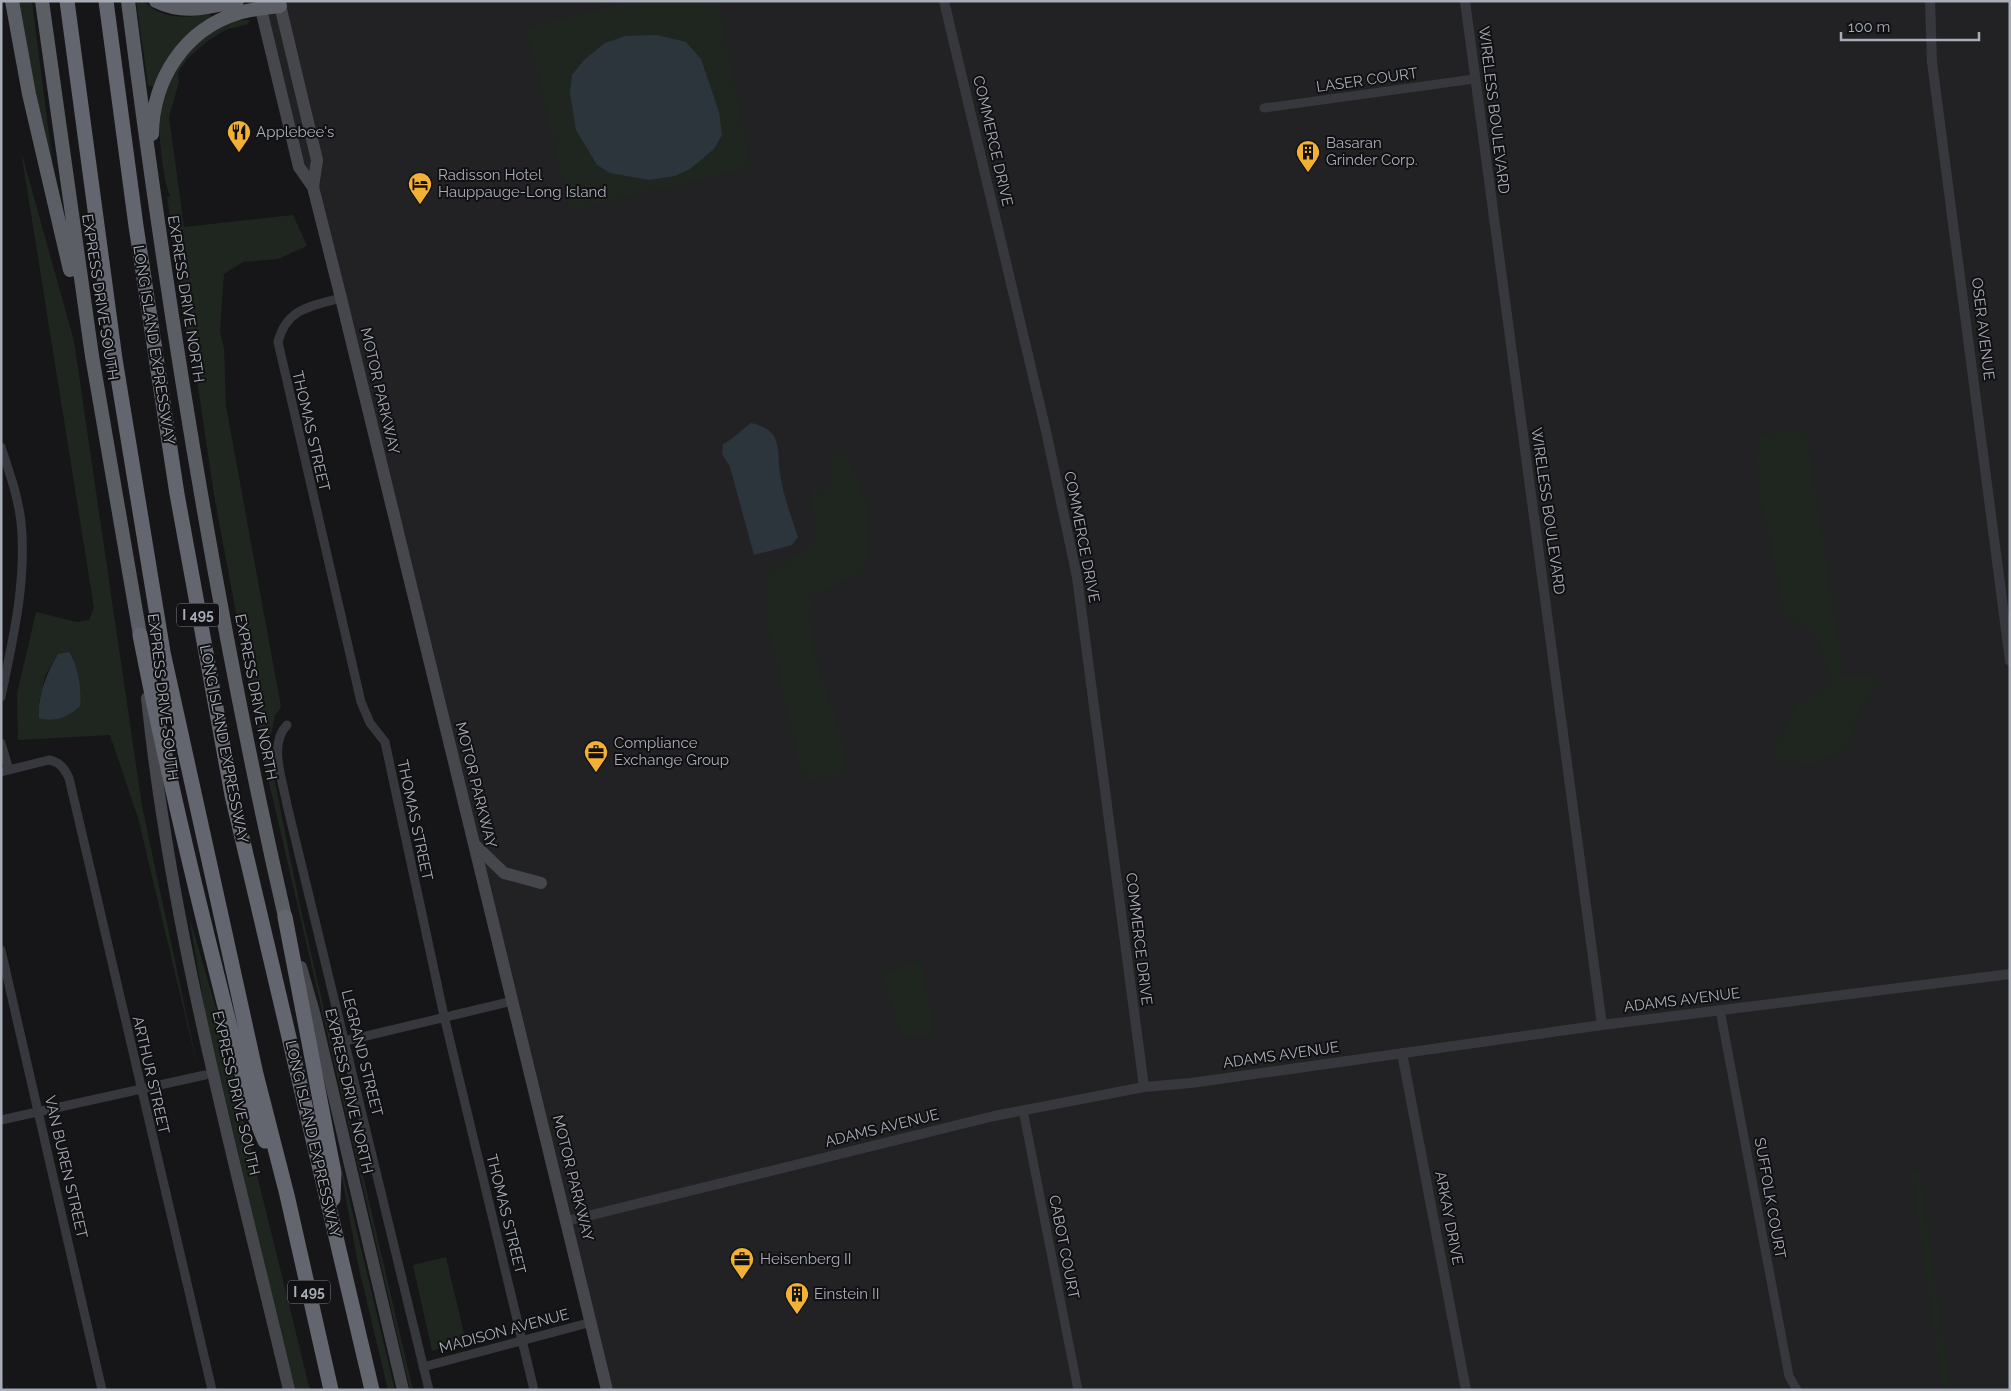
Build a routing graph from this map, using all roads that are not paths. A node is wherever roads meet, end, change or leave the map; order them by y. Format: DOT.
graph roads {
  1 [pos="12,1"];
  2 [pos="42,1"];
  3 [pos="66,1"];
  4 [pos="106,1"];
  5 [pos="128,1"];
  6 [pos="156,1"];
  7 [pos="237,1"];
  8 [pos="944,1"];
  9 [pos="1465,1"];
  10 [pos="1930,1"];
  11 [pos="280,3"];
  12 [pos="260,5"];
  13 [pos="1474,78"];
  14 [pos="1264,108"];
  15 [pos="151,173"];
  16 [pos="313,187"];
  17 [pos="341,298"];
  18 [pos="92,356"];
  19 [pos="1,447"];
  20 [pos="140,636"];
  21 [pos="2010,661"];
  22 [pos="2,691"];
  23 [pos="287,725"];
  24 [pos="1,743"];
  25 [pos="5,771"];
  26 [pos="474,844"];
  27 [pos="540,883"];
  28 [pos="285,917"];
  29 [pos="1,950"];
  30 [pos="2010,974"];
  31 [pos="513,1001"];
  32 [pos="1720,1010"];
  33 [pos="444,1016"];
  34 [pos="1602,1025"];
  35 [pos="345,1041"];
  36 [pos="1402,1053"];
  37 [pos="205,1075"];
  38 [pos="1144,1087"];
  39 [pos="140,1089"];
  40 [pos="1023,1110"];
  41 [pos="39,1111"];
  42 [pos="1,1120"];
  43 [pos="287,1195"];
  44 [pos="567,1220"];
  45 [pos="333,1221"];
  46 [pos="592,1322"];
  47 [pos="523,1341"];
  48 [pos="423,1367"];
  49 [pos="102,1390"];
  50 [pos="212,1390"];
  51 [pos="289,1390"];
  52 [pos="331,1390"];
  53 [pos="372,1390"];
  54 [pos="403,1390"];
  55 [pos="429,1390"];
  56 [pos="534,1390"];
  57 [pos="608,1390"];
  58 [pos="1078,1390"];
  59 [pos="1466,1390"];
  60 [pos="1797,1390"];
  1 -- 18 [label="highway"];
  2 -- 18 [label="highway, EXPRESS DRIVE SOUTH"];
  3 -- 43 [label="highway, I 495"];
  4 -- 45 [label="highway, LONG ISLAND EXPRESSWAY / I 495"];
  5 -- 15 [label="highway, EXPRESS DRIVE NORTH"];
  6 -- 7 [label="highway"];
  8 -- 38 [label="street, COMMERCE DRIVE"];
  9 -- 13 [label="street, WIRELESS BOULEVARD"];
  10 -- 21 [label="street, OSER AVENUE"];
  11 -- 12 [label="highway"];
  11 -- 16 [label="main road, MOTOR PARKWAY"];
  12 -- 15 [label="highway"];
  12 -- 16 [label="main road, MOTOR PARKWAY"];
  13 -- 14 [label="street, LASER COURT"];
  13 -- 34 [label="street, WIRELESS BOULEVARD"];
  15 -- 28 [label="highway, EXPRESS DRIVE NORTH"];
  16 -- 17 [label="main road, MOTOR PARKWAY"];
  17 -- 26 [label="main road, MOTOR PARKWAY"];
  17 -- 33 [label="street, THOMAS STREET"];
  18 -- 20 [label="highway, EXPRESS DRIVE SOUTH"];
  19 -- 22 [label="street"];
  20 -- 43 [label="highway"];
  20 -- 51 [label="main road, EXPRESS DRIVE SOUTH"];
  23 -- 35 [label="street, LEGRAND STREET"];
  24 -- 25 [label="street"];
  25 -- 39 [label="street, ARTHUR STREET"];
  26 -- 27 [label="main road"];
  26 -- 31 [label="main road, MOTOR PARKWAY"];
  28 -- 45 [label="highway"];
  28 -- 54 [label="main road, EXPRESS DRIVE NORTH"];
  29 -- 41 [label="street, VAN BUREN STREET"];
  30 -- 32 [label="street, ADAMS AVENUE"];
  31 -- 33 [label="street"];
  31 -- 44 [label="main road, MOTOR PARKWAY"];
  32 -- 34 [label="street, ADAMS AVENUE"];
  32 -- 60 [label="street, SUFFOLK COURT"];
  33 -- 35 [label="street"];
  33 -- 47 [label="street, THOMAS STREET"];
  34 -- 36 [label="street, ADAMS AVENUE"];
  35 -- 48 [label="street, LEGRAND STREET"];
  36 -- 38 [label="street, ADAMS AVENUE"];
  36 -- 59 [label="street, ARKAY DRIVE"];
  37 -- 39 [label="street"];
  38 -- 40 [label="street, ADAMS AVENUE"];
  39 -- 41 [label="street"];
  39 -- 50 [label="street, ARTHUR STREET"];
  40 -- 44 [label="street, ADAMS AVENUE"];
  40 -- 58 [label="street, CABOT COURT"];
  41 -- 42 [label="street"];
  41 -- 49 [label="street, VAN BUREN STREET"];
  43 -- 52 [label="highway, I 495"];
  44 -- 46 [label="main road, MOTOR PARKWAY"];
  45 -- 53 [label="highway, LONG ISLAND EXPRESSWAY / I 495"];
  46 -- 47 [label="street, MADISON AVENUE"];
  46 -- 57 [label="main road, MOTOR PARKWAY"];
  47 -- 48 [label="street, MADISON AVENUE"];
  47 -- 56 [label="street, THOMAS STREET"];
  48 -- 55 [label="street, LEGRAND STREET"];
}
